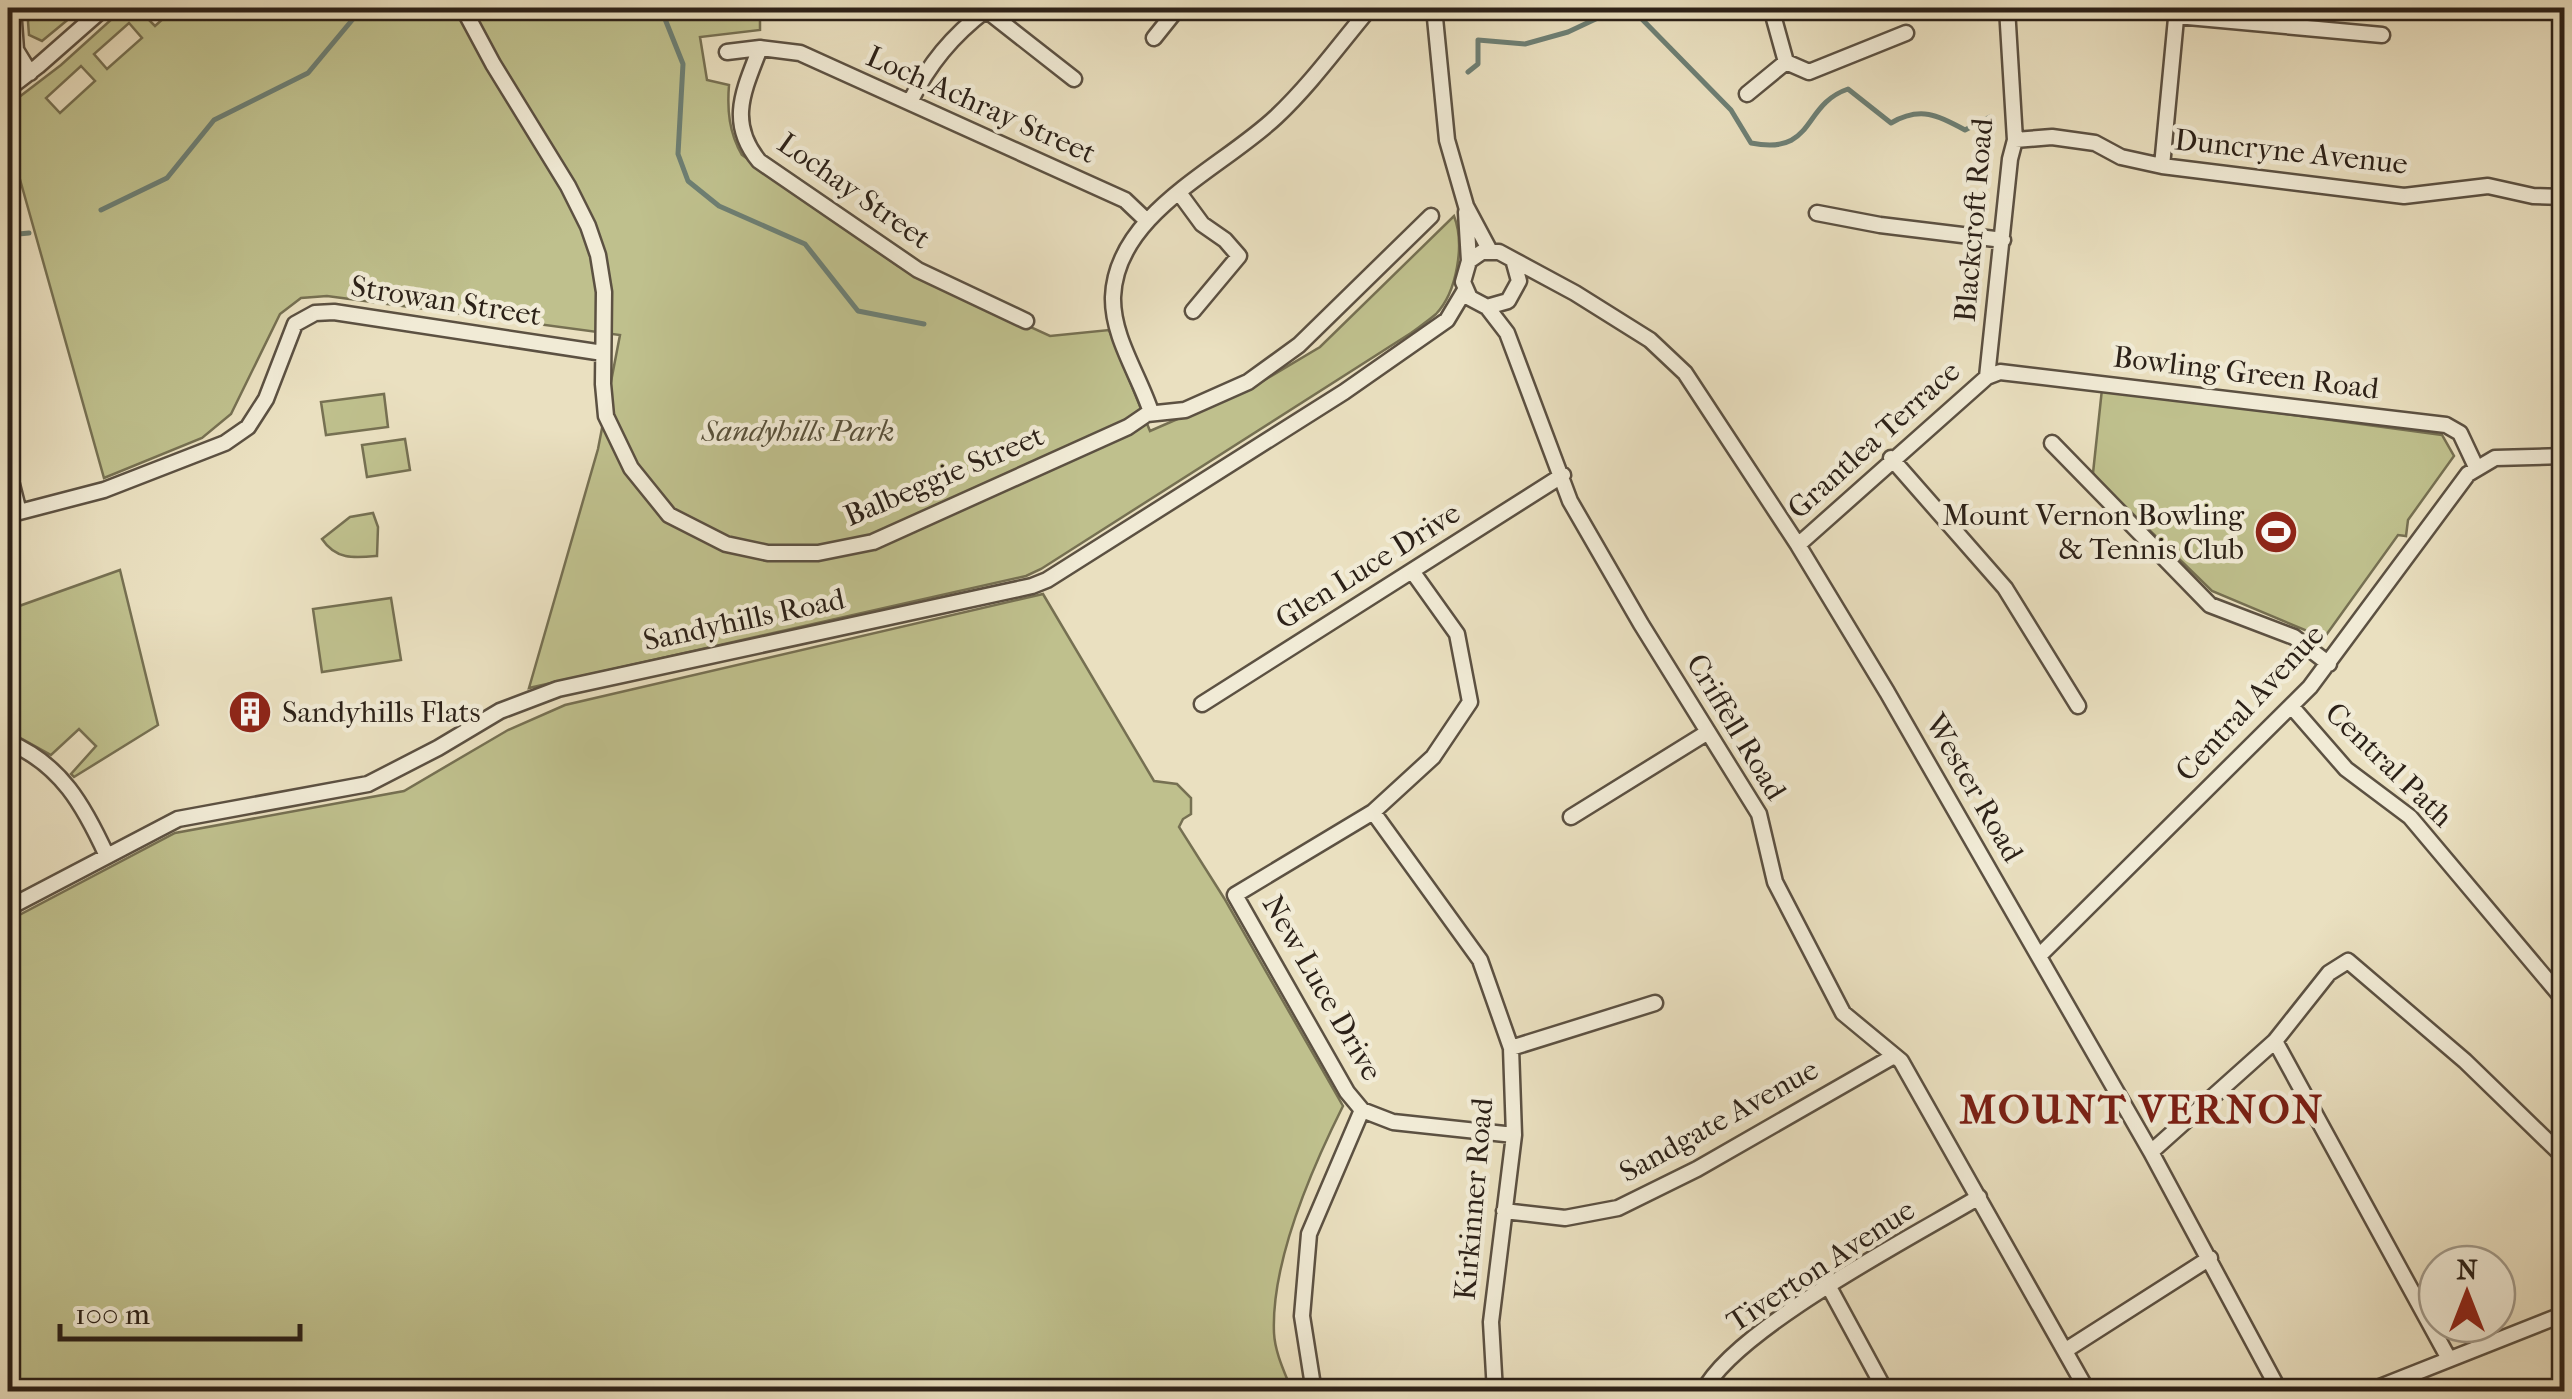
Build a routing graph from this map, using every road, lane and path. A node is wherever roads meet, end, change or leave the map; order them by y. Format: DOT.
graph roads {
  1 [pos="13,8"];
  2 [pos="104,8"];
  3 [pos="463,8"];
  4 [pos="1178,8"];
  5 [pos="1370,8"];
  6 [pos="1434,8"];
  7 [pos="1771,8"];
  8 [pos="2007,8"];
  9 [pos="2177,12"];
  10 [pos="1906,33"];
  11 [pos="2382,35"];
  12 [pos="1154,38"];
  13 [pos="760,48"];
  14 [pos="727,52"];
  15 [pos="1786,62"];
  16 [pos="30,73"];
  17 [pos="1074,79"];
  18 [pos="8,89"];
  19 [pos="1748,94"];
  20 [pos="910,102"];
  21 [pos="2016,140"];
  22 [pos="2162,166"];
  23 [pos="1180,194"];
  24 [pos="2564,196"];
  25 [pos="1466,206"];
  26 [pos="1817,213"];
  27 [pos="1431,216"];
  28 [pos="1146,220"];
  29 [pos="2003,240"];
  30 [pos="1490,251"];
  31 [pos="1469,261"];
  32 [pos="1514,263"];
  33 [pos="1543,277"];
  34 [pos="1519,281"];
  35 [pos="1464,290"];
  36 [pos="1508,301"];
  37 [pos="1482,305"];
  38 [pos="1455,310"];
  39 [pos="1194,311"];
  40 [pos="1026,321"];
  41 [pos="1507,333"];
  42 [pos="603,353"];
  43 [pos="1987,377"];
  44 [pos="1150,412"];
  45 [pos="2052,443"];
  46 [pos="2564,456"];
  47 [pos="1891,458"];
  48 [pos="2476,467"];
  49 [pos="8,469"];
  50 [pos="1563,475"];
  51 [pos="13,514"];
  52 [pos="1798,545"];
  53 [pos="1412,571"];
  54 [pos="2329,664"];
  55 [pos="1202,704"];
  56 [pos="2078,706"];
  57 [pos="2292,707"];
  58 [pos="1708,732"];
  59 [pos="8,742"];
  60 [pos="1373,812"];
  61 [pos="1570,817"];
  62 [pos="107,856"];
  63 [pos="8,908"];
  64 [pos="2039,956"];
  65 [pos="2564,1000"];
  66 [pos="1655,1003"];
  67 [pos="2275,1040"];
  68 [pos="1510,1048"];
  69 [pos="1894,1056"];
  70 [pos="1362,1110"];
  71 [pos="1514,1135"];
  72 [pos="2151,1152"];
  73 [pos="2564,1157"];
  74 [pos="1979,1197"];
  75 [pos="1504,1211"];
  76 [pos="2210,1258"];
  77 [pos="1828,1287"];
  78 [pos="2564,1314"];
  79 [pos="2066,1350"];
  80 [pos="2449,1360"];
  81 [pos="1314,1392"];
  82 [pos="1495,1392"];
  83 [pos="1703,1392"];
  84 [pos="1886,1392"];
  85 [pos="2088,1392"];
  86 [pos="2280,1392"];
  87 [pos="2367,1392"];
  1 -- 16 [label="street"];
  2 -- 16 [label="street"];
  3 -- 42 [label="street, Balbeggie Street"];
  4 -- 12 [label="street"];
  5 -- 23 [label="street"];
  6 -- 25 [label="street, Sandyhills Road"];
  7 -- 15 [label="street"];
  8 -- 21 [label="street, Blackcroft Road"];
  9 -- 11 [label="street"];
  9 -- 22 [label="street"];
  10 -- 15 [label="street"];
  13 -- 14 [label="street, Loch Achray Street"];
  13 -- 20 [label="street, Loch Achray Street"];
  13 -- 40 [label="street, Lochay Street"];
  15 -- 19 [label="street"];
  16 -- 18 [label="street"];
  17 -- 20 [label="street"];
  20 -- 28 [label="street, Loch Achray Street"];
  21 -- 22 [label="street, Duncryne Avenue"];
  21 -- 29 [label="street, Blackcroft Road"];
  22 -- 24 [label="street, Duncryne Avenue"];
  23 -- 28 [label="street"];
  23 -- 39 [label="street"];
  25 -- 30 [label="street, Sandyhills Road"];
  25 -- 31 [label="street, Sandyhills Road"];
  26 -- 29 [label="street"];
  27 -- 44 [label="street, Balbeggie Street"];
  28 -- 44 [label="street"];
  29 -- 43 [label="street, Blackcroft Road"];
  30 -- 31 [label="street"];
  30 -- 32 [label="street"];
  31 -- 35 [label="street, Sandyhills Road"];
  32 -- 33 [label="street, Wester Road"];
  32 -- 34 [label="street"];
  33 -- 34 [label="street"];
  33 -- 52 [label="street, Wester Road"];
  34 -- 36 [label="street"];
  35 -- 37 [label="street"];
  35 -- 38 [label="street, Sandyhills Road"];
  36 -- 37 [label="street, Sandyhills Road"];
  36 -- 41 [label="street, Criffell Road"];
  37 -- 38 [label="street, Sandyhills Road"];
  37 -- 41 [label="street, Criffell Road"];
  38 -- 62 [label="street, Sandyhills Road"];
  41 -- 50 [label="street, Criffell Road"];
  42 -- 44 [label="street, Balbeggie Street"];
  42 -- 51 [label="street, Strowan Street"];
  43 -- 47 [label="street, Grantlea Terrace"];
  43 -- 48 [label="street, Bowling Green Road"];
  45 -- 54 [label="street"];
  46 -- 48 [label="street"];
  47 -- 52 [label="street, Grantlea Terrace"];
  47 -- 56 [label="street"];
  48 -- 54 [label="street, Central Avenue"];
  49 -- 51 [label="street"];
  50 -- 53 [label="street, Glen Luce Drive"];
  50 -- 58 [label="street, Criffell Road"];
  52 -- 64 [label="street, Wester Road"];
  53 -- 55 [label="street, Glen Luce Drive"];
  53 -- 60 [label="street, New Luce Drive"];
  54 -- 57 [label="street, Central Avenue"];
  57 -- 64 [label="street, Central Avenue"];
  57 -- 65 [label="street, Central Path"];
  58 -- 61 [label="street"];
  58 -- 69 [label="street, Criffell Road"];
  59 -- 62 [label="street"];
  60 -- 68 [label="street, Kirkinner Road"];
  60 -- 70 [label="street, New Luce Drive"];
  62 -- 63 [label="street, Sandyhills Road"];
  64 -- 72 [label="street, Wester Road"];
  66 -- 68 [label="street"];
  67 -- 72 [label="street"];
  67 -- 73 [label="street"];
  67 -- 80 [label="street"];
  68 -- 71 [label="street, Kirkinner Road"];
  69 -- 74 [label="street, Criffell Road"];
  69 -- 75 [label="street, Sandgate Avenue"];
  70 -- 71 [label="street, New Luce Drive"];
  70 -- 81 [label="street"];
  71 -- 75 [label="street, Kirkinner Road"];
  72 -- 76 [label="street, Wester Road"];
  74 -- 77 [label="street, Tiverton Avenue"];
  74 -- 79 [label="street, Criffell Road"];
  75 -- 82 [label="street, Kirkinner Road"];
  76 -- 79 [label="street"];
  76 -- 86 [label="street, Wester Road"];
  77 -- 83 [label="street, Tiverton Avenue"];
  77 -- 84 [label="street"];
  78 -- 80 [label="street"];
  79 -- 85 [label="street, Criffell Road"];
  80 -- 87 [label="street"];
}
